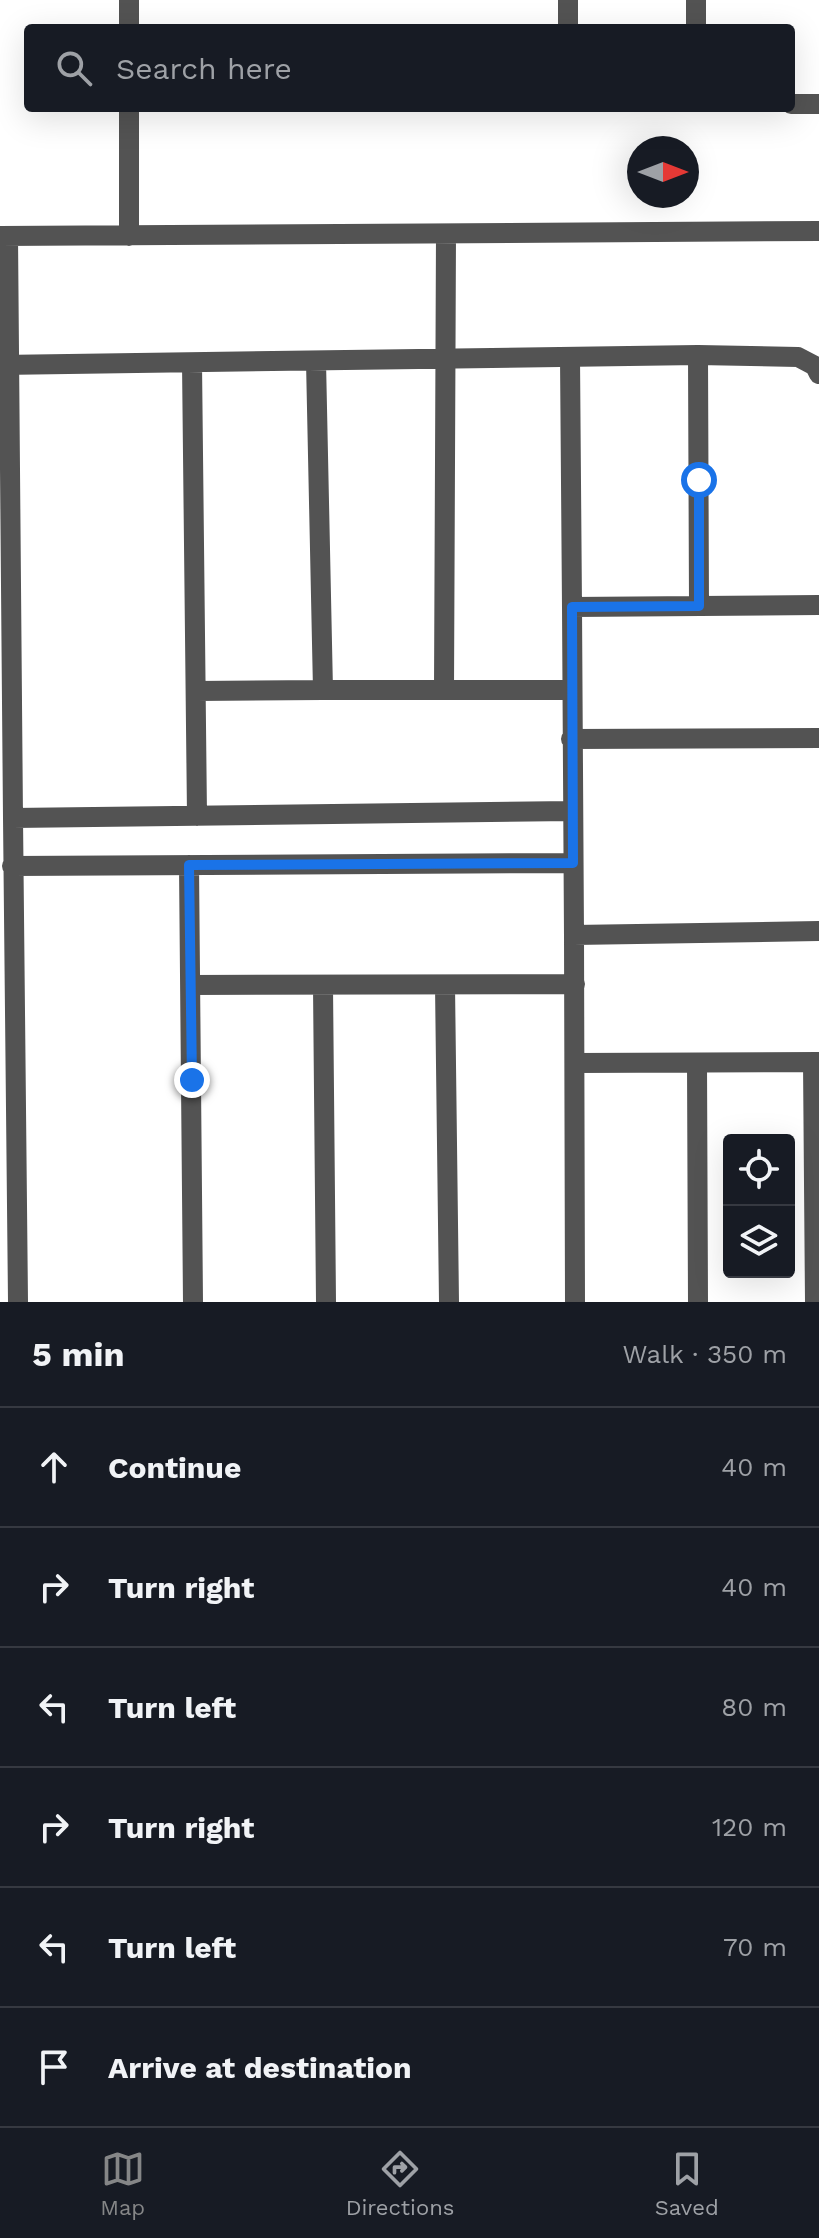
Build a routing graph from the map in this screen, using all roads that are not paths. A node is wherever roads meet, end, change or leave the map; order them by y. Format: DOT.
graph roads {
  1 [pos="129,0"];
  2 [pos="568,0"];
  3 [pos="696,0"];
  4 [pos="129,24"];
  5 [pos="568,24"];
  6 [pos="696,24"];
  7 [pos="795,104"];
  8 [pos="819,104"];
  9 [pos="129,112"];
  10 [pos="819,231"];
  11 [pos="446,234"];
  12 [pos="4,236"];
  13 [pos="129,236"];
  14 [pos="698,355"];
  15 [pos="570,357"];
  16 [pos="444,359"];
  17 [pos="316,361"];
  18 [pos="192,363"];
  19 [pos="4,365"];
  20 [pos="819,374"];
  21 [pos="5,486"];
  22 [pos="5,546"];
  23 [pos="819,605"];
  24 [pos="699,606"];
  25 [pos="572,607"];
  26 [pos="6,679"];
  27 [pos="444,689"];
  28 [pos="323,690"];
  29 [pos="570,690"];
  30 [pos="196,691"];
  31 [pos="819,738"];
  32 [pos="571,739"];
  33 [pos="572,811"];
  34 [pos="197,816"];
  35 [pos="13,818"];
  36 [pos="573,863"];
  37 [pos="189,865"];
  38 [pos="12,866"];
  39 [pos="6,926"];
  40 [pos="819,931"];
  41 [pos="574,935"];
  42 [pos="575,984"];
  43 [pos="191,985"];
  44 [pos="445,985"];
  45 [pos="323,986"];
  46 [pos="816,1062"];
  47 [pos="575,1063"];
  48 [pos="697,1063"];
  49 [pos="9,1234"];
  50 [pos="18,1302"];
  51 [pos="193,1302"];
  52 [pos="326,1302"];
  53 [pos="449,1302"];
  54 [pos="575,1302"];
  55 [pos="698,1302"];
  56 [pos="815,1302"];
  1 -- 4 [label="street"];
  2 -- 5 [label="street"];
  3 -- 6 [label="street"];
  7 -- 8 [label="street"];
  9 -- 13 [label="street"];
  10 -- 11 [label="street"];
  11 -- 13 [label="street"];
  11 -- 16 [label="street"];
  12 -- 13 [label="street"];
  12 -- 19 [label="street"];
  14 -- 15 [label="street"];
  14 -- 20 [label="street"];
  14 -- 24 [label="street"];
  15 -- 16 [label="street"];
  15 -- 25 [label="street"];
  16 -- 17 [label="street"];
  16 -- 27 [label="street"];
  17 -- 18 [label="street"];
  17 -- 28 [label="street"];
  18 -- 19 [label="street"];
  18 -- 30 [label="street"];
  19 -- 21 [label="street"];
  21 -- 22 [label="street"];
  22 -- 26 [label="street"];
  23 -- 24 [label="street"];
  24 -- 25 [label="street"];
  25 -- 29 [label="street"];
  26 -- 35 [label="street"];
  27 -- 28 [label="street"];
  27 -- 29 [label="street"];
  28 -- 30 [label="street"];
  29 -- 32 [label="street"];
  30 -- 34 [label="street"];
  31 -- 32 [label="street"];
  32 -- 33 [label="street"];
  33 -- 34 [label="street"];
  33 -- 36 [label="street"];
  34 -- 35 [label="street"];
  35 -- 38 [label="street"];
  36 -- 37 [label="street"];
  36 -- 41 [label="street"];
  37 -- 38 [label="street"];
  37 -- 43 [label="street"];
  38 -- 39 [label="street"];
  39 -- 49 [label="street"];
  40 -- 41 [label="street"];
  41 -- 42 [label="street"];
  42 -- 44 [label="street"];
  42 -- 47 [label="street"];
  43 -- 45 [label="street"];
  43 -- 51 [label="street"];
  44 -- 45 [label="street"];
  44 -- 53 [label="street"];
  45 -- 52 [label="street"];
  46 -- 48 [label="street"];
  46 -- 56 [label="street"];
  47 -- 48 [label="street"];
  47 -- 54 [label="street"];
  48 -- 55 [label="street"];
  49 -- 50 [label="street"];
}
